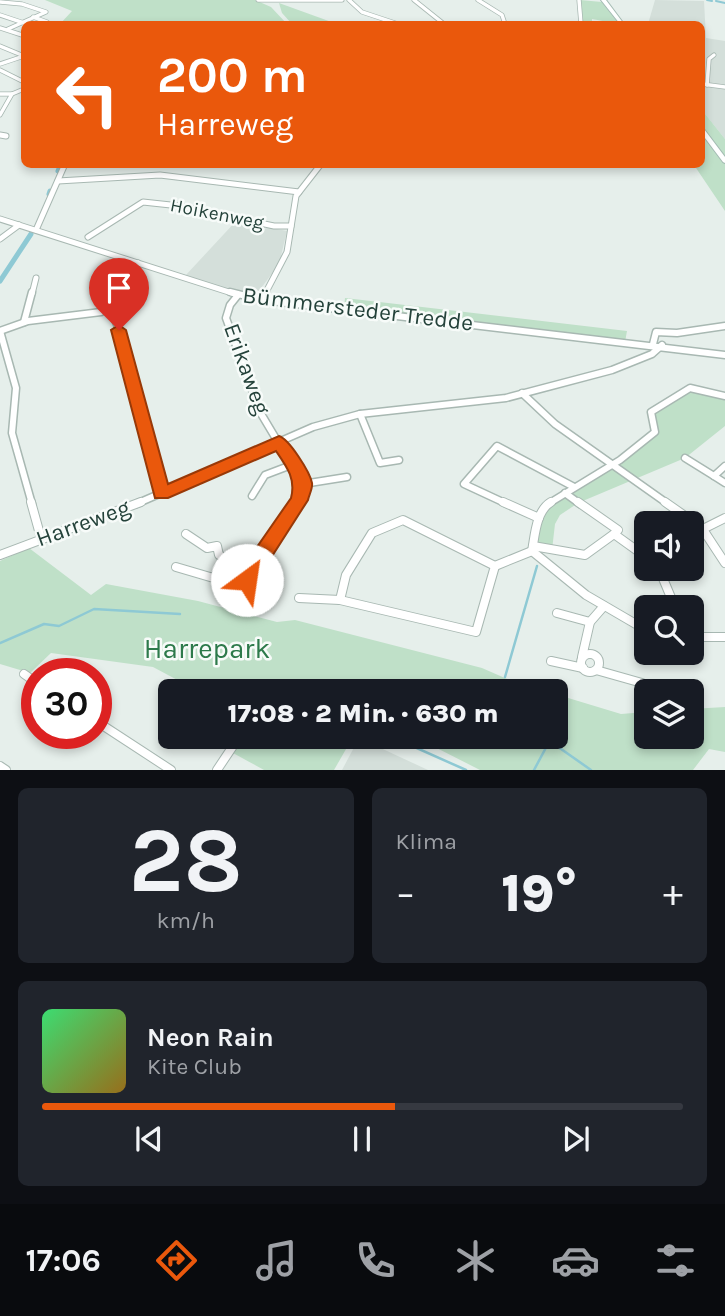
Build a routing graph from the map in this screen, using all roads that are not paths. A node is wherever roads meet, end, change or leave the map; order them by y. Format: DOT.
graph roads {
  1 [pos="258,0"];
  2 [pos="342,0"];
  3 [pos="349,0"];
  4 [pos="414,0"];
  5 [pos="478,0"];
  6 [pos="579,0"];
  7 [pos="603,0"];
  8 [pos="0,2"];
  9 [pos="0,15"];
  10 [pos="33,17"];
  11 [pos="27,21"];
  12 [pos="44,21"];
  13 [pos="389,21"];
  14 [pos="440,21"];
  15 [pos="504,21"];
  16 [pos="581,21"];
  17 [pos="620,21"];
  18 [pos="21,22"];
  19 [pos="21,24"];
  20 [pos="0,29"];
  21 [pos="8,29"];
  22 [pos="21,35"];
  23 [pos="0,46"];
  24 [pos="21,54"];
  25 [pos="714,55"];
  26 [pos="21,56"];
  27 [pos="0,67"];
  28 [pos="21,80"];
  29 [pos="705,85"];
  30 [pos="725,87"];
  31 [pos="21,90"];
  32 [pos="0,94"];
  33 [pos="12,94"];
  34 [pos="1,112"];
  35 [pos="705,134"];
  36 [pos="725,160"];
  37 [pos="63,168"];
  38 [pos="318,168"];
  39 [pos="58,181"];
  40 [pos="299,192"];
  41 [pos="0,219"];
  42 [pos="19,225"];
  43 [pos="292,226"];
  44 [pos="36,230"];
  45 [pos="88,237"];
  46 [pos="0,239"];
  47 [pos="138,263"];
  48 [pos="36,278"];
  49 [pos="238,295"];
  50 [pos="262,300"];
  51 [pos="105,310"];
  52 [pos="24,321"];
  53 [pos="725,326"];
  54 [pos="0,331"];
  55 [pos="653,344"];
  56 [pos="662,345"];
  57 [pos="725,355"];
  58 [pos="522,393"];
  59 [pos="725,396"];
  60 [pos="360,414"];
  61 [pos="279,442"];
  62 [pos="685,458"];
  63 [pos="399,460"];
  64 [pos="294,464"];
  65 [pos="613,464"];
  66 [pos="725,467"];
  67 [pos="714,476"];
  68 [pos="347,477"];
  69 [pos="725,483"];
  70 [pos="303,484"];
  71 [pos="573,487"];
  72 [pos="565,493"];
  73 [pos="162,494"];
  74 [pos="252,496"];
  75 [pos="678,511"];
  76 [pos="538,518"];
  77 [pos="725,518"];
  78 [pos="704,527"];
  79 [pos="704,531"];
  80 [pos="187,534"];
  81 [pos="614,534"];
  82 [pos="41,538"];
  83 [pos="532,548"];
  84 [pos="634,548"];
  85 [pos="0,555"];
  86 [pos="725,564"];
  87 [pos="176,566"];
  88 [pos="495,566"];
  89 [pos="236,573"];
  90 [pos="246,579"];
  91 [pos="228,582"];
  92 [pos="263,591"];
  93 [pos="299,598"];
  94 [pos="340,600"];
  95 [pos="604,606"];
  96 [pos="557,613"];
  97 [pos="590,622"];
  98 [pos="634,623"];
  99 [pos="704,637"];
  100 [pos="725,637"];
  101 [pos="582,657"];
  102 [pos="551,661"];
  103 [pos="583,668"];
  104 [pos="596,670"];
  105 [pos="634,681"];
  106 [pos="112,731"];
  107 [pos="231,749"];
  108 [pos="0,766"];
  109 [pos="6,770"];
  110 [pos="172,770"];
  111 [pos="216,770"];
  1 -- 2 [label="street"];
  3 -- 13 [label="street"];
  4 -- 14 [label="street"];
  5 -- 15 [label="street"];
  6 -- 16 [label="street"];
  7 -- 17 [label="street"];
  8 -- 10 [label="street"];
  9 -- 18 [label="street"];
  10 -- 11 [label="street"];
  10 -- 12 [label="street"];
  19 -- 21 [label="street"];
  20 -- 21 [label="street"];
  21 -- 22 [label="street"];
  23 -- 24 [label="street"];
  25 -- 29 [label="street"];
  26 -- 27 [label="street"];
  27 -- 28 [label="street"];
  29 -- 30 [label="street"];
  31 -- 33 [label="street"];
  32 -- 33 [label="street"];
  33 -- 34 [label="street"];
  35 -- 36 [label="street"];
  37 -- 39 [label="street"];
  38 -- 40 [label="street"];
  39 -- 40 [label="street"];
  39 -- 44 [label="street"];
  40 -- 43 [label="street"];
  41 -- 42 [label="street, Bümmersteder Tredde"];
  42 -- 44 [label="street, Bümmersteder Tredde"];
  42 -- 46 [label="street"];
  43 -- 45 [label="street, Hoikenweg"];
  43 -- 50 [label="street"];
  44 -- 47 [label="street, Bümmersteder Tredde"];
  47 -- 49 [label="street, Bümmersteder Tredde"];
  47 -- 51 [label="street"];
  48 -- 52 [label="street"];
  49 -- 50 [label="street, Bümmersteder Tredde"];
  49 -- 61 [label="street, Erikaweg"];
  50 -- 55 [label="street, Bümmersteder Tredde"];
  51 -- 52 [label="street"];
  51 -- 73 [label="street"];
  52 -- 54 [label="street"];
  53 -- 55 [label="street"];
  54 -- 82 [label="street"];
  55 -- 56 [label="street, Bümmersteder Tredde"];
  56 -- 57 [label="street, Bümmersteder Tredde"];
  56 -- 58 [label="street, Harreweg"];
  58 -- 60 [label="street, Harreweg"];
  58 -- 65 [label="street"];
  59 -- 65 [label="street"];
  60 -- 61 [label="street, Harreweg"];
  60 -- 63 [label="street"];
  61 -- 64 [label="street, Erikaweg"];
  61 -- 73 [label="street, Harreweg"];
  62 -- 67 [label="street"];
  64 -- 70 [label="street, Erikaweg"];
  64 -- 74 [label="street"];
  65 -- 71 [label="street"];
  65 -- 75 [label="street"];
  66 -- 67 [label="street"];
  67 -- 69 [label="street"];
  68 -- 70 [label="street"];
  70 -- 90 [label="street"];
  71 -- 72 [label="street"];
  71 -- 76 [label="street"];
  72 -- 76 [label="street"];
  72 -- 81 [label="street"];
  73 -- 82 [label="street, Harreweg"];
  76 -- 83 [label="street"];
  77 -- 78 [label="street"];
  79 -- 86 [label="street"];
  80 -- 89 [label="street"];
  81 -- 83 [label="street"];
  81 -- 84 [label="street"];
  82 -- 85 [label="street, Harreweg"];
  83 -- 88 [label="street"];
  83 -- 95 [label="street"];
  87 -- 91 [label="street"];
  88 -- 94 [label="street"];
  88 -- 94 [label="street"];
  89 -- 90 [label="street"];
  89 -- 91 [label="street"];
  90 -- 91 [label="street"];
  90 -- 92 [label="street"];
  93 -- 94 [label="street"];
  95 -- 97 [label="street"];
  95 -- 98 [label="street"];
  96 -- 97 [label="street"];
  97 -- 101 [label="street"];
  99 -- 100 [label="street"];
  101 -- 103 [label="street"];
  101 -- 104 [label="street"];
  102 -- 103 [label="street"];
  103 -- 104 [label="street"];
  104 -- 105 [label="street"];
  106 -- 110 [label="street"];
  107 -- 111 [label="street"];
  108 -- 109 [label="street"];
}
